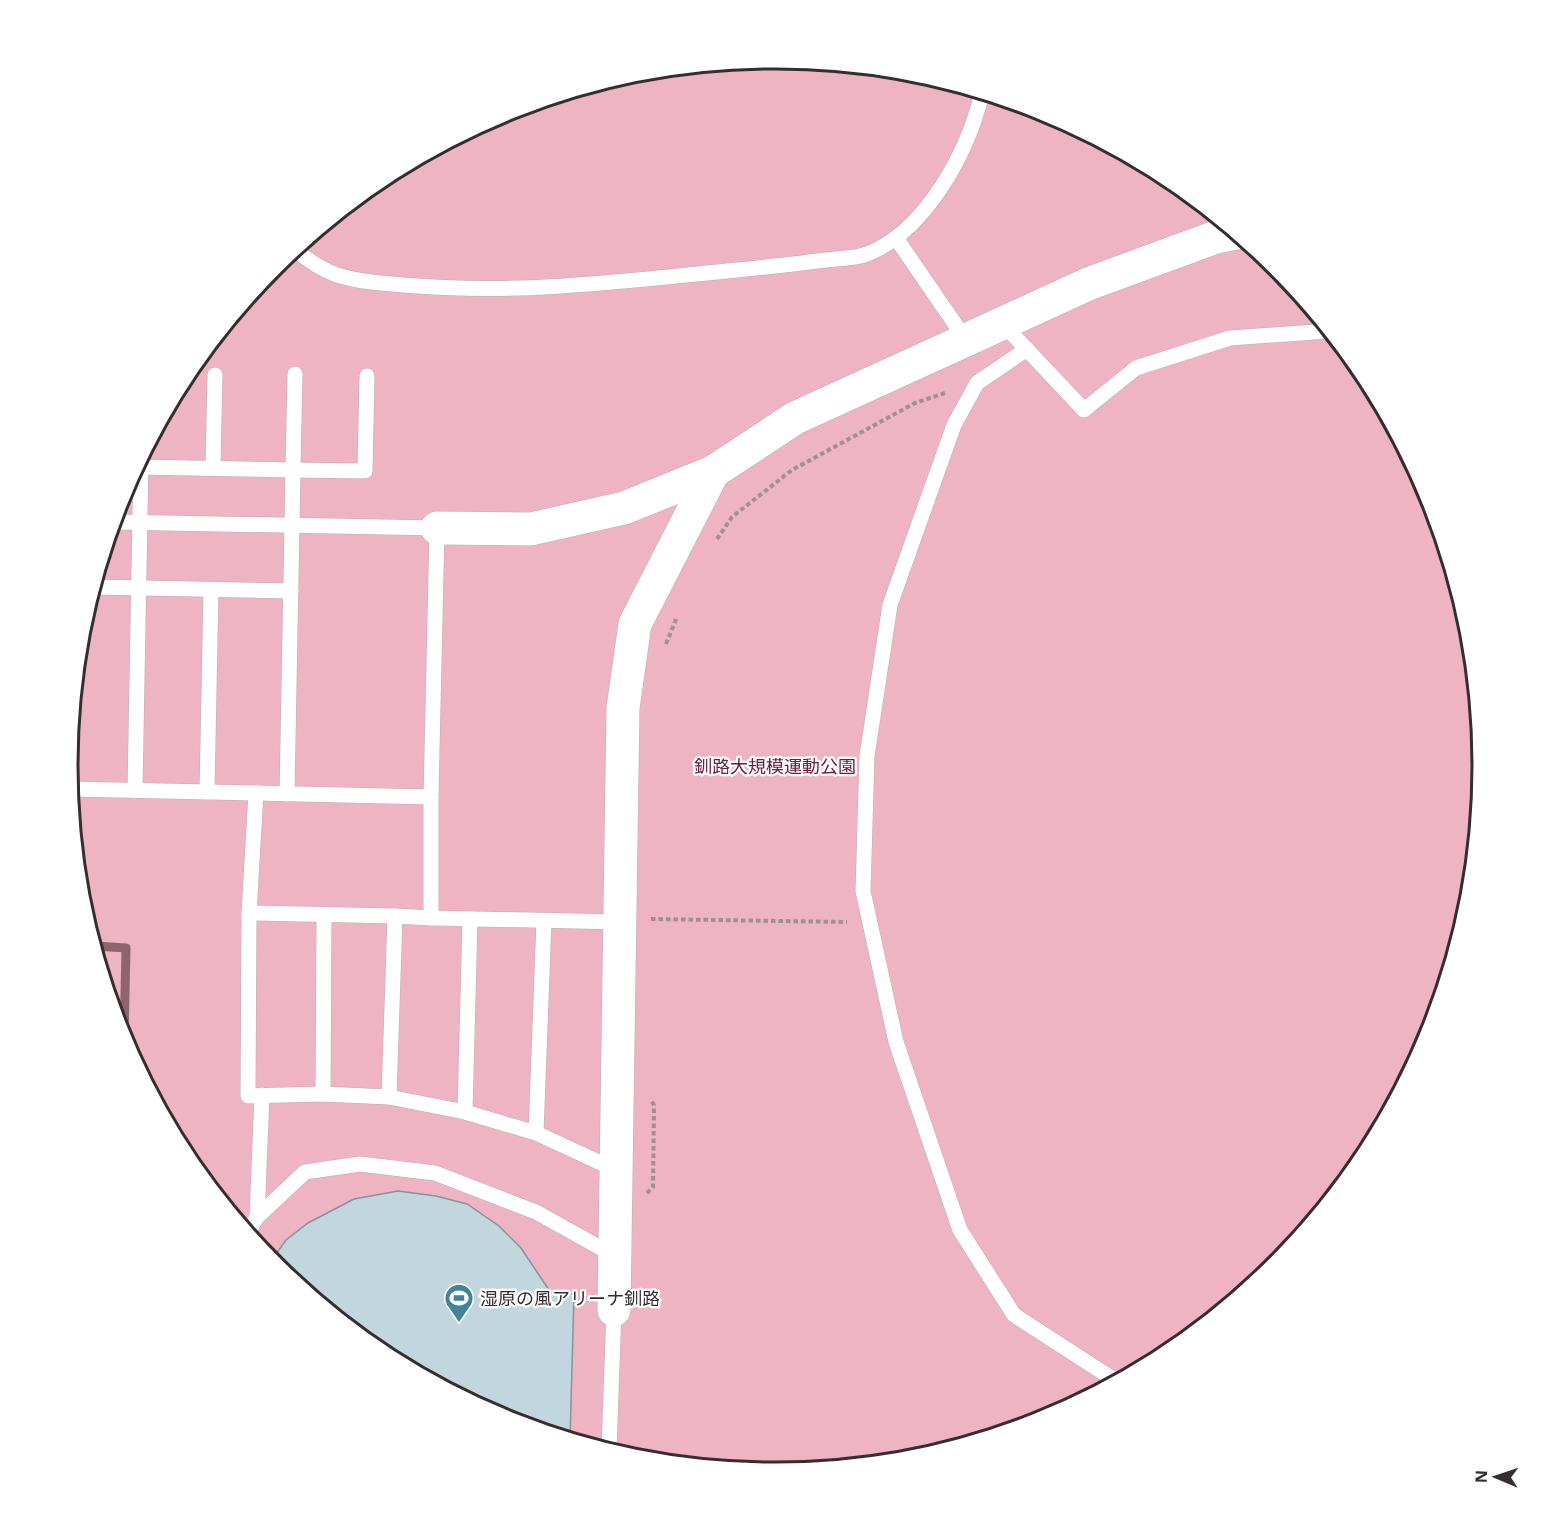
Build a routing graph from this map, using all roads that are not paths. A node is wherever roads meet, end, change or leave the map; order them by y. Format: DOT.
graph roads {
  1 [pos="980,100"];
  2 [pos="1226,235"];
  3 [pos="896,238"];
  4 [pos="302,255"];
  5 [pos="1002,323"];
  6 [pos="1320,332"];
  7 [pos="966,340"];
  8 [pos="1026,349"];
  9 [pos="295,374"];
  10 [pos="215,375"];
  11 [pos="367,376"];
  12 [pos="147,464"];
  13 [pos="213,468"];
  14 [pos="293,470"];
  15 [pos="713,472"];
  16 [pos="140,480"];
  17 [pos="123,522"];
  18 [pos="140,522"];
  19 [pos="292,525"];
  20 [pos="437,528"];
  21 [pos="101,588"];
  22 [pos="139,588"];
  23 [pos="211,590"];
  24 [pos="291,591"];
  25 [pos="79,789"];
  26 [pos="135,791"];
  27 [pos="207,792"];
  28 [pos="256,793"];
  29 [pos="287,794"];
  30 [pos="431,796"];
  31 [pos="249,913"];
  32 [pos="324,915"];
  33 [pos="395,916"];
  34 [pos="431,918"];
  35 [pos="470,920"];
  36 [pos="544,921"];
  37 [pos="640,924"];
  38 [pos="323,1094"];
  39 [pos="262,1095"];
  40 [pos="389,1097"];
  41 [pos="465,1112"];
  42 [pos="536,1133"];
  43 [pos="616,1170"];
  44 [pos="257,1217"];
  45 [pos="252,1226"];
  46 [pos="615,1256"];
  47 [pos="614,1310"];
  48 [pos="1109,1376"];
  49 [pos="609,1442"];
  1 -- 3 [label="lane"];
  2 -- 5 [label="street"];
  3 -- 4 [label="lane"];
  3 -- 7 [label="lane"];
  5 -- 7 [label="street"];
  5 -- 8 [label="lane"];
  6 -- 8 [label="lane"];
  7 -- 15 [label="street"];
  8 -- 48 [label="lane"];
  9 -- 14 [label="lane"];
  10 -- 13 [label="lane"];
  11 -- 14 [label="lane"];
  12 -- 13 [label="lane"];
  13 -- 14 [label="lane"];
  14 -- 19 [label="lane"];
  15 -- 20 [label="street"];
  15 -- 37 [label="street"];
  16 -- 18 [label="lane"];
  17 -- 18 [label="lane"];
  18 -- 19 [label="lane"];
  18 -- 22 [label="lane"];
  19 -- 20 [label="lane"];
  19 -- 24 [label="lane"];
  20 -- 30 [label="lane"];
  21 -- 22 [label="lane"];
  22 -- 23 [label="lane"];
  22 -- 26 [label="lane"];
  23 -- 24 [label="lane"];
  23 -- 27 [label="lane"];
  24 -- 29 [label="lane"];
  25 -- 26 [label="lane"];
  26 -- 27 [label="lane"];
  27 -- 28 [label="lane"];
  28 -- 29 [label="lane"];
  28 -- 31 [label="lane"];
  29 -- 30 [label="lane"];
  30 -- 34 [label="lane"];
  31 -- 32 [label="lane"];
  31 -- 39 [label="lane"];
  32 -- 33 [label="lane"];
  32 -- 38 [label="lane"];
  33 -- 34 [label="lane"];
  33 -- 40 [label="lane"];
  34 -- 35 [label="lane"];
  35 -- 36 [label="lane"];
  35 -- 41 [label="lane"];
  36 -- 37 [label="lane"];
  36 -- 42 [label="lane"];
  37 -- 43 [label="street"];
  38 -- 39 [label="lane"];
  38 -- 40 [label="lane"];
  39 -- 44 [label="lane"];
  40 -- 41 [label="lane"];
  41 -- 42 [label="lane"];
  42 -- 43 [label="lane"];
  43 -- 46 [label="street"];
  44 -- 45 [label="lane"];
  44 -- 46 [label="lane"];
  46 -- 47 [label="street"];
  47 -- 49 [label="lane"];
}
